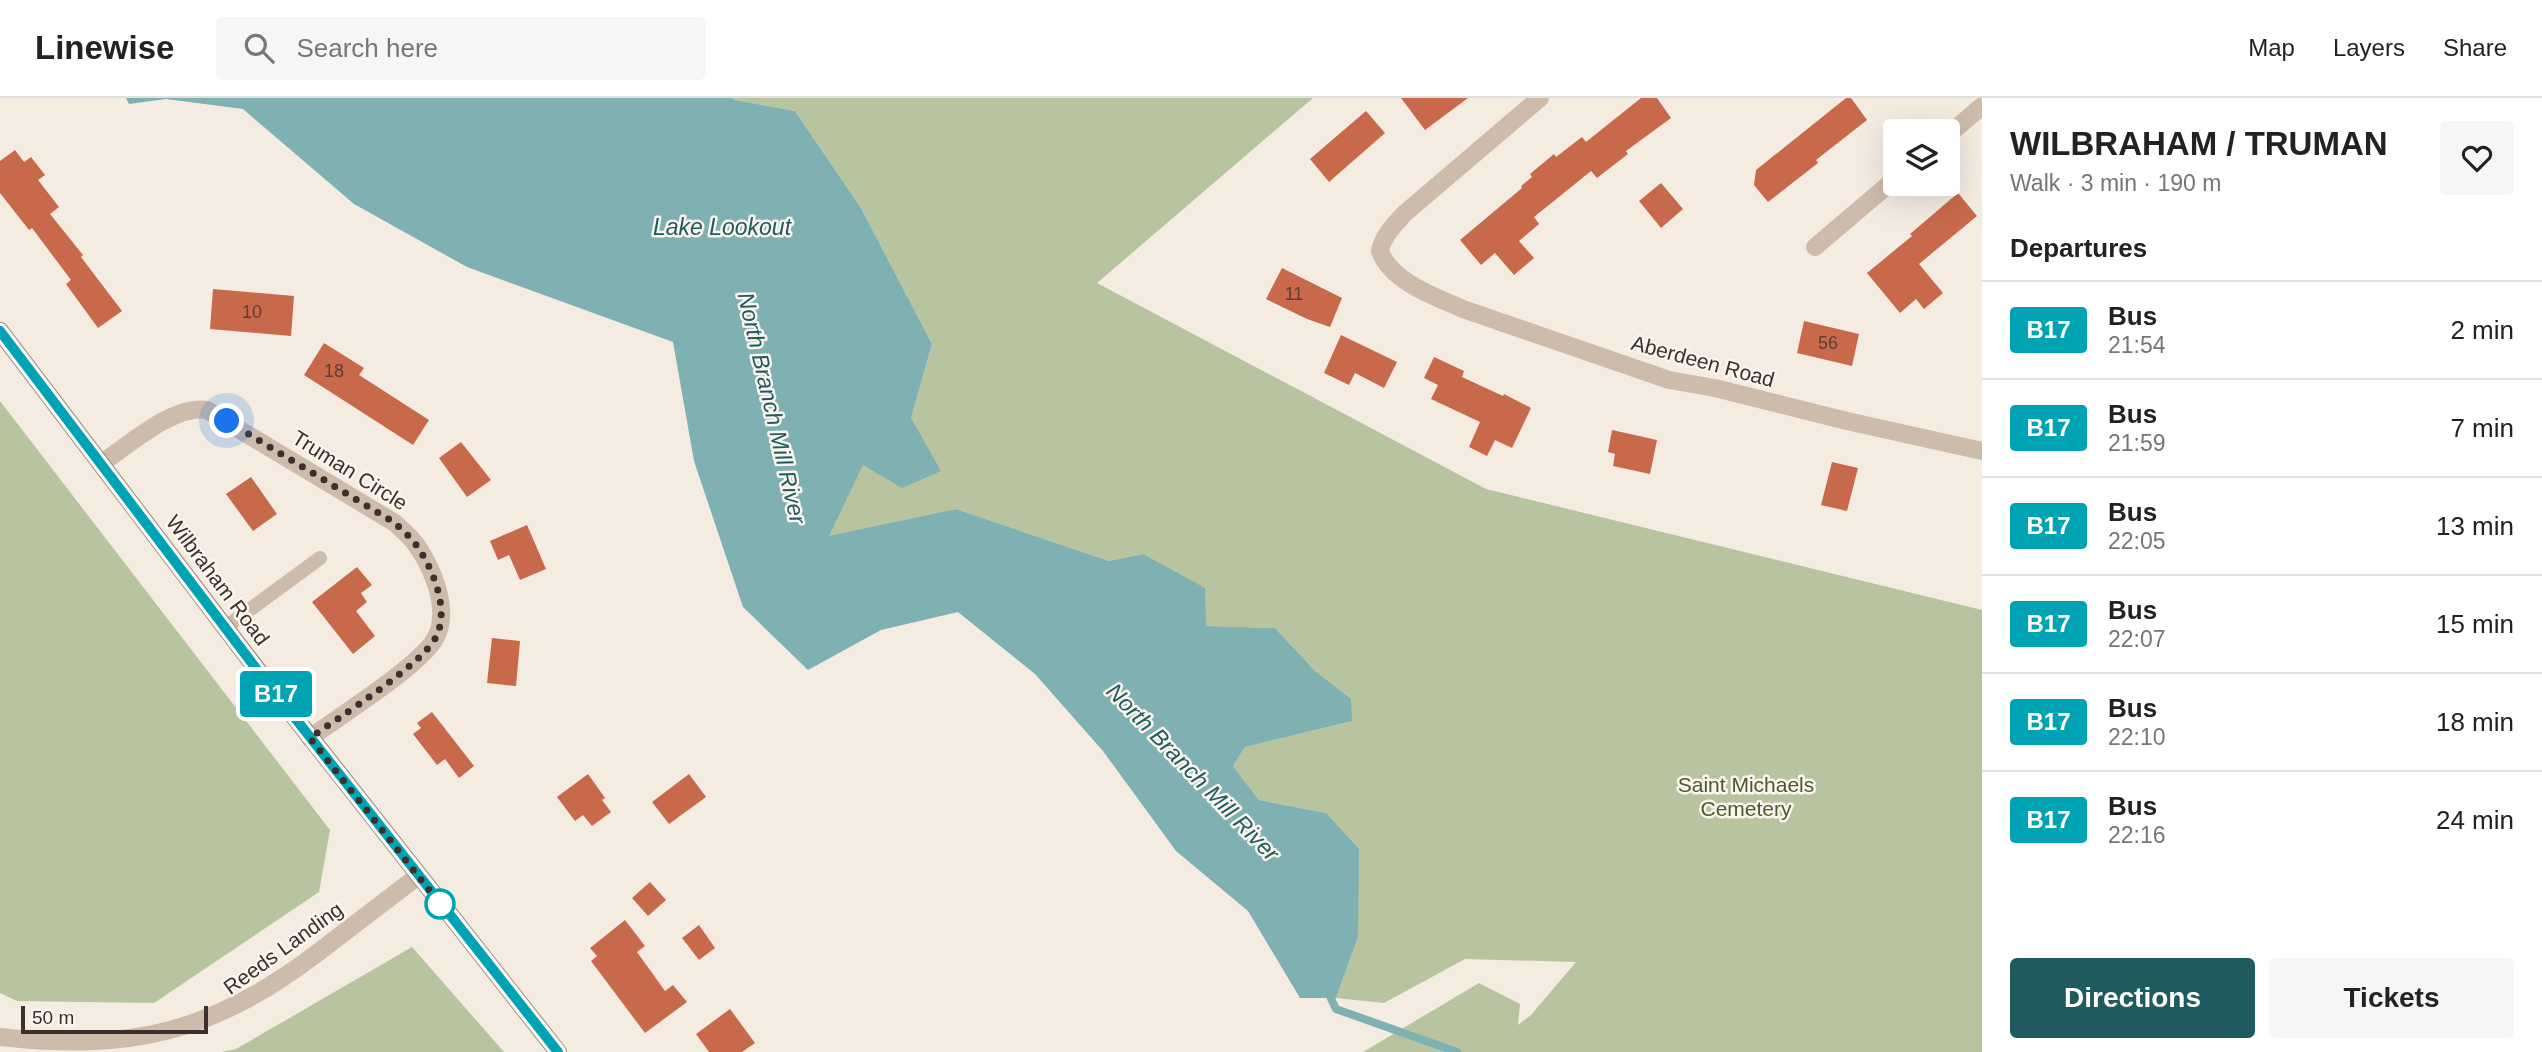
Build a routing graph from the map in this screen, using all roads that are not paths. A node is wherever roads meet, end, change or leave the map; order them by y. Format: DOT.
graph roads {
  1 [pos="1540,98"];
  2 [pos="1982,106"];
  3 [pos="1960,125"];
  4 [pos="1883,189"];
  5 [pos="1815,247"];
  6 [pos="0,331"];
  7 [pos="1982,451"];
  8 [pos="102,463"];
  9 [pos="320,558"];
  10 [pos="226,628"];
  11 [pos="310,738"];
  12 [pos="418,876"];
  13 [pos="0,1037"];
  14 [pos="558,1052"];
  1 -- 7 [label="street, Aberdeen Road"];
  2 -- 3 [label="street"];
  4 -- 5 [label="street"];
  6 -- 8 [label="main road, Wilbraham Road"];
  8 -- 10 [label="main road, Wilbraham Road"];
  8 -- 11 [label="street, Truman Circle"];
  9 -- 10 [label="lane"];
  10 -- 11 [label="main road, Wilbraham Road"];
  11 -- 12 [label="main road, Wilbraham Road"];
  12 -- 13 [label="street, Reeds Landing"];
  12 -- 14 [label="main road, Wilbraham Road"];
}
